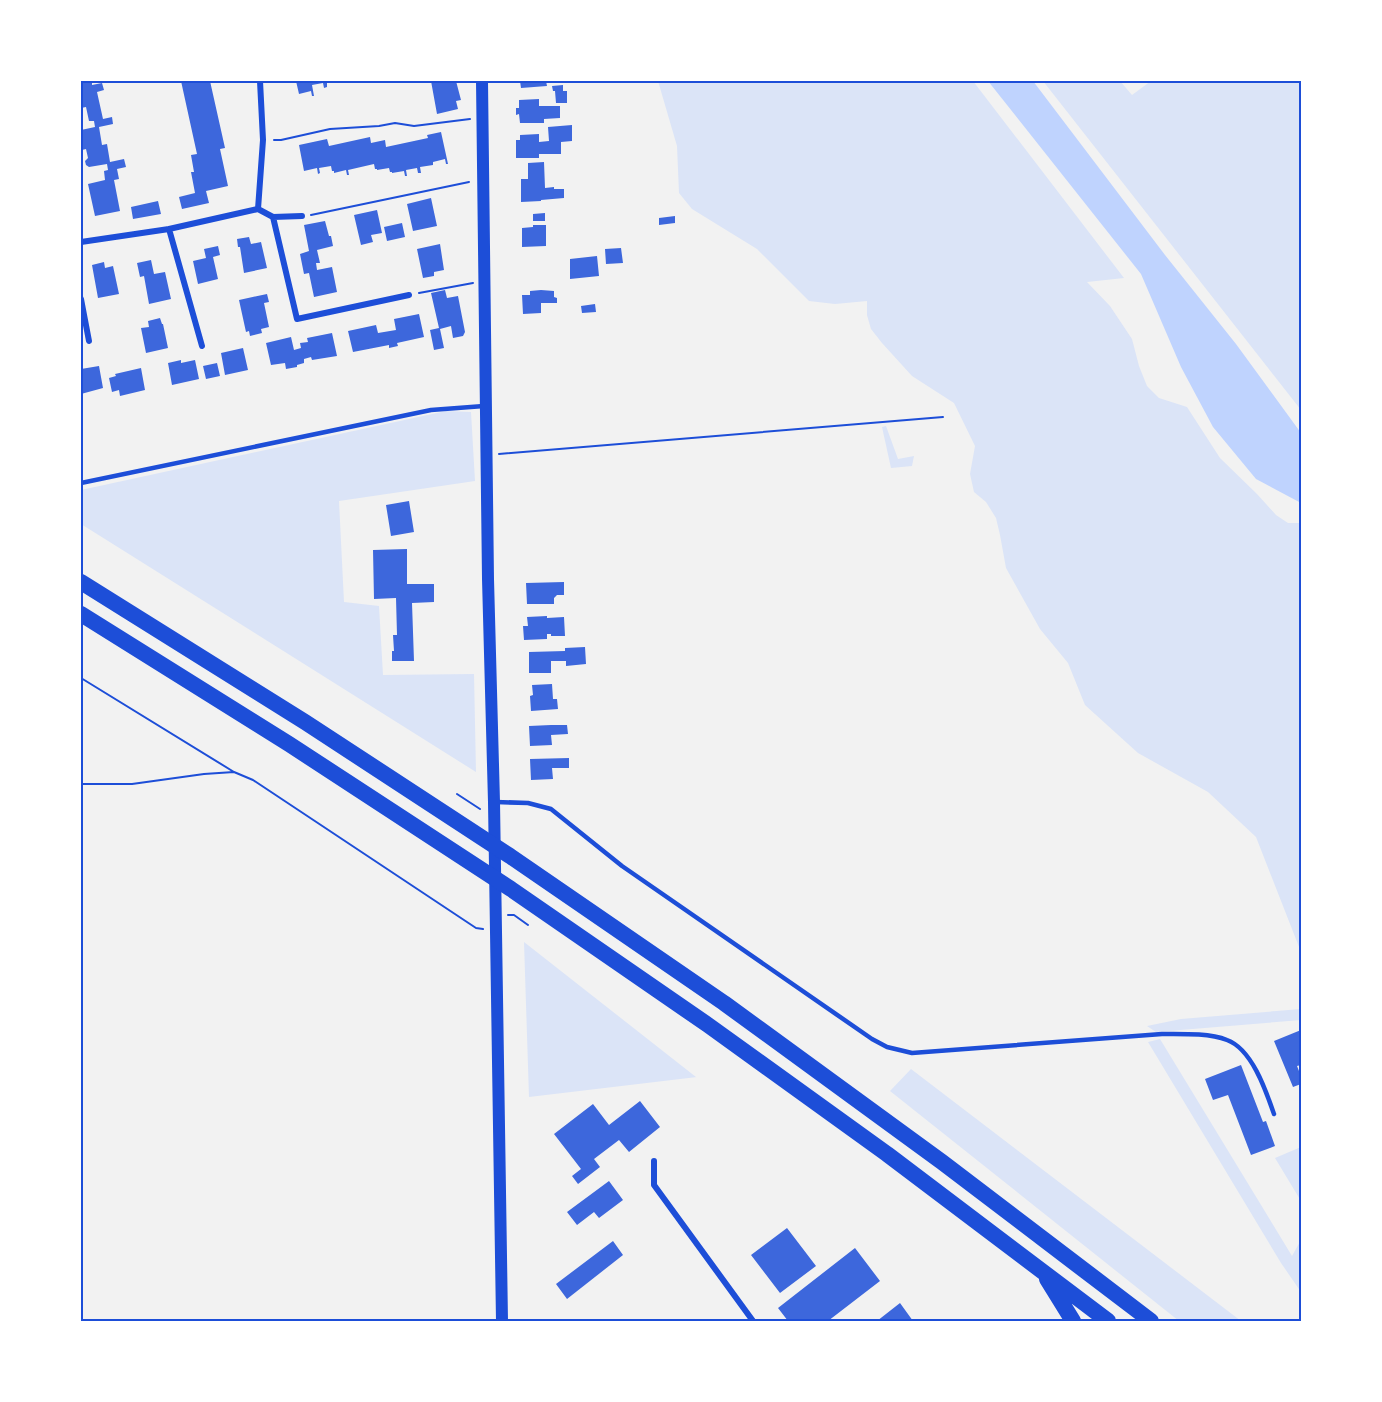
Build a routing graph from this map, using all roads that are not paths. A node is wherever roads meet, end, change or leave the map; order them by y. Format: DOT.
graph roads {
  1 [pos="260,81"];
  2 [pos="482,81"];
  3 [pos="258,209"];
  4 [pos="302,216"];
  5 [pos="273,217"];
  6 [pos="169,229"];
  7 [pos="81,242"];
  8 [pos="409,295"];
  9 [pos="81,299"];
  10 [pos="89,341"];
  11 [pos="202,346"];
  12 [pos="486,405"];
  13 [pos="81,483"];
  14 [pos="81,582"];
  15 [pos="81,614"];
  16 [pos="494,802"];
  17 [pos="1274,1114"];
  18 [pos="654,1161"];
  19 [pos="1042,1271"];
  20 [pos="502,1321"];
  21 [pos="753,1321"];
  22 [pos="1073,1321"];
  23 [pos="1108,1321"];
  24 [pos="1151,1321"];
  1 -- 3 [label="street"];
  2 -- 12 [label="main road"];
  3 -- 5 [label="street"];
  3 -- 6 [label="street"];
  4 -- 5 [label="street"];
  5 -- 8 [label="street"];
  6 -- 7 [label="street"];
  6 -- 11 [label="street"];
  9 -- 10 [label="street"];
  12 -- 13 [label="lane"];
  12 -- 16 [label="main road"];
  14 -- 24 [label="highway"];
  15 -- 19 [label="highway"];
  16 -- 17 [label="lane"];
  16 -- 20 [label="main road"];
  18 -- 21 [label="street"];
  19 -- 22 [label="highway"];
  19 -- 23 [label="highway"];
}
